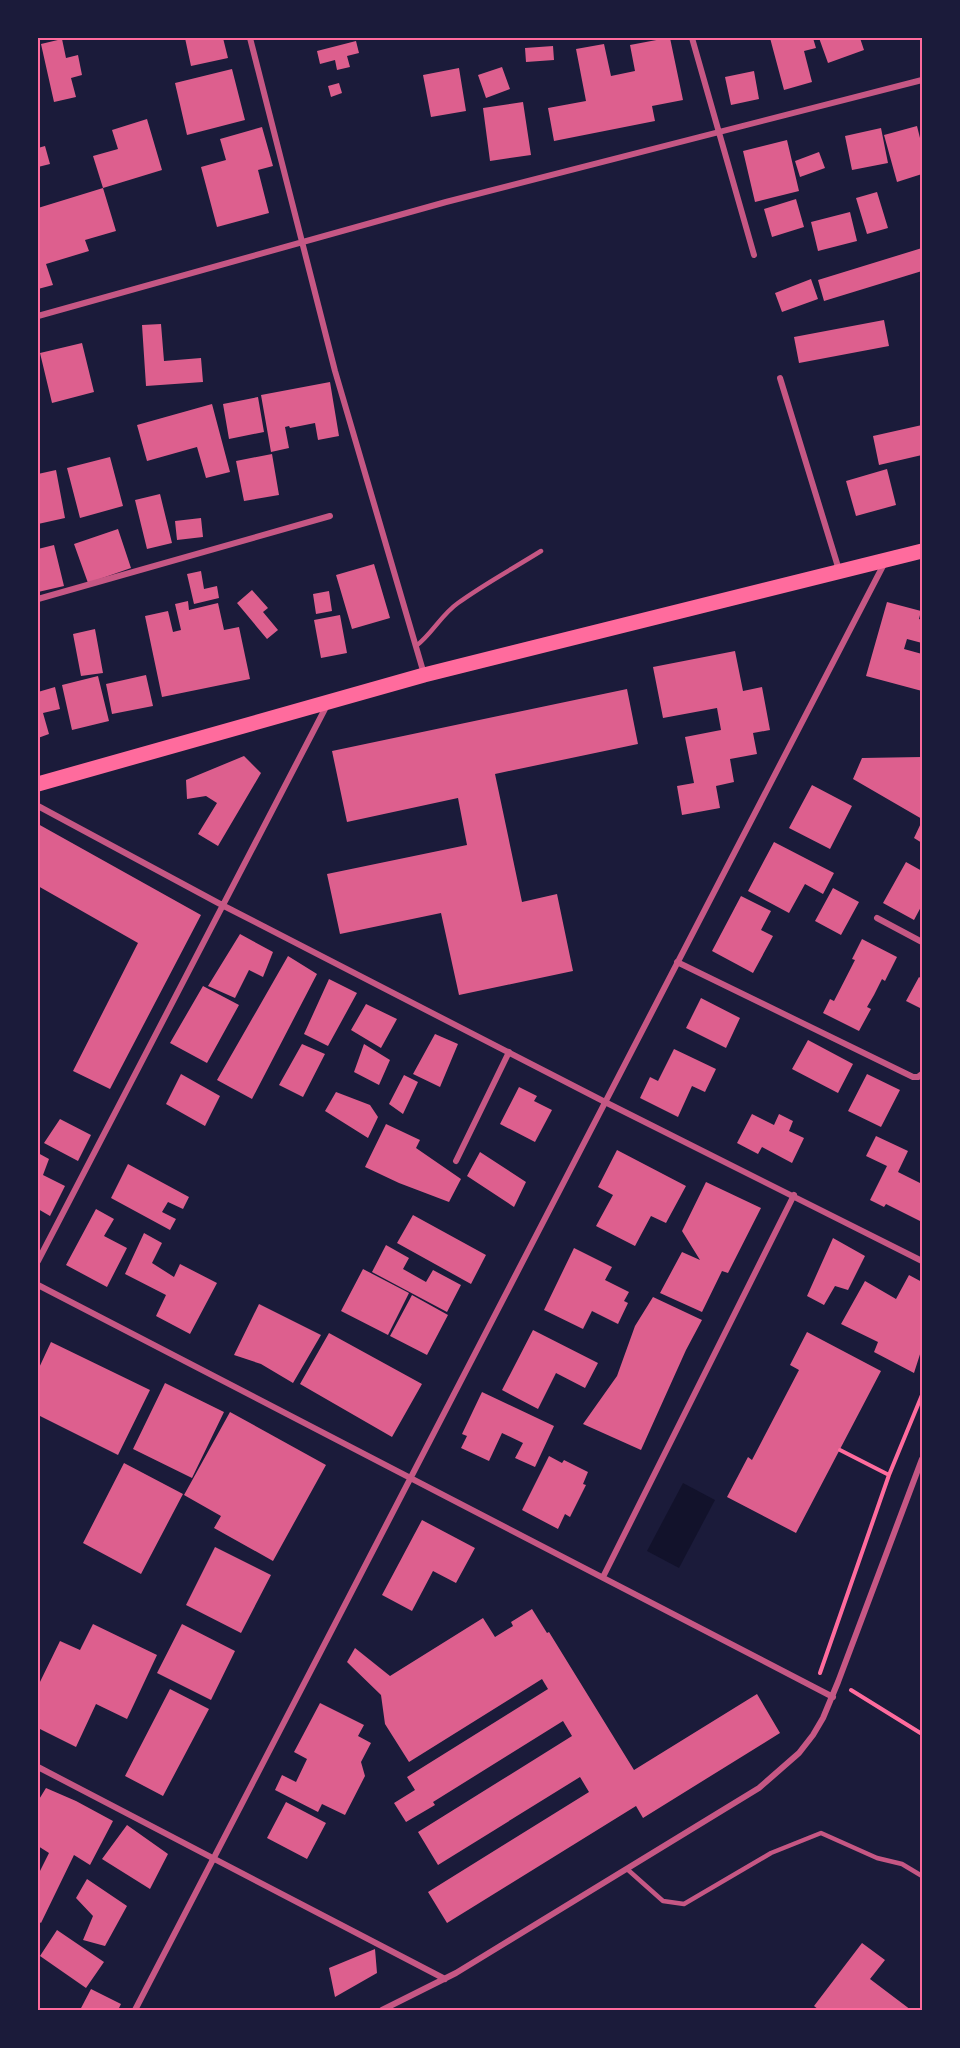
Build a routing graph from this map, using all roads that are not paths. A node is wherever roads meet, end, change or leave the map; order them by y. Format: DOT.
graph roads {
  1 [pos="250,38"];
  2 [pos="692,38"];
  3 [pos="922,80"];
  4 [pos="720,132"];
  5 [pos="302,243"];
  6 [pos="754,255"];
  7 [pos="38,316"];
  8 [pos="780,378"];
  9 [pos="330,516"];
  10 [pos="541,550"];
  11 [pos="922,551"];
  12 [pos="885,561"];
  13 [pos="840,570"];
  14 [pos="38,599"];
  15 [pos="416,645"];
  16 [pos="424,675"];
  17 [pos="329,702"];
  18 [pos="38,784"];
  19 [pos="38,806"];
  20 [pos="222,905"];
  21 [pos="877,918"];
  22 [pos="922,942"];
  23 [pos="677,962"];
  24 [pos="510,1052"];
  25 [pos="922,1074"];
  26 [pos="605,1102"];
  27 [pos="456,1161"];
  28 [pos="794,1195"];
  29 [pos="38,1261"];
  30 [pos="922,1261"];
  31 [pos="38,1285"];
  32 [pos="922,1459"];
  33 [pos="411,1478"];
  34 [pos="603,1577"];
  35 [pos="833,1696"];
  36 [pos="38,1767"];
  37 [pos="213,1858"];
  38 [pos="627,1869"];
  39 [pos="922,1876"];
  40 [pos="445,1979"];
  41 [pos="135,2010"];
  42 [pos="382,2010"];
  1 -- 5 [label="street"];
  2 -- 4 [label="street"];
  3 -- 4 [label="street"];
  4 -- 5 [label="street"];
  4 -- 6 [label="street"];
  5 -- 7 [label="street"];
  5 -- 15 [label="street"];
  8 -- 13 [label="street"];
  9 -- 14 [label="street"];
  10 -- 15 [label="lane"];
  11 -- 12 [label="main road"];
  12 -- 13 [label="main road"];
  12 -- 23 [label="street"];
  13 -- 16 [label="main road"];
  15 -- 16 [label="street"];
  16 -- 17 [label="main road"];
  17 -- 18 [label="main road"];
  17 -- 20 [label="street"];
  19 -- 20 [label="street"];
  20 -- 24 [label="street"];
  20 -- 29 [label="street"];
  21 -- 22 [label="street"];
  23 -- 25 [label="street"];
  23 -- 26 [label="street"];
  24 -- 26 [label="street"];
  24 -- 27 [label="street"];
  26 -- 28 [label="street"];
  26 -- 33 [label="street"];
  28 -- 30 [label="street"];
  28 -- 34 [label="street"];
  31 -- 33 [label="street"];
  32 -- 35 [label="street"];
  33 -- 34 [label="street"];
  33 -- 37 [label="street"];
  34 -- 35 [label="street"];
  35 -- 38 [label="street"];
  36 -- 37 [label="street"];
  37 -- 40 [label="street"];
  37 -- 41 [label="street"];
  38 -- 39 [label="lane"];
  38 -- 40 [label="street"];
  40 -- 42 [label="street"];
}
